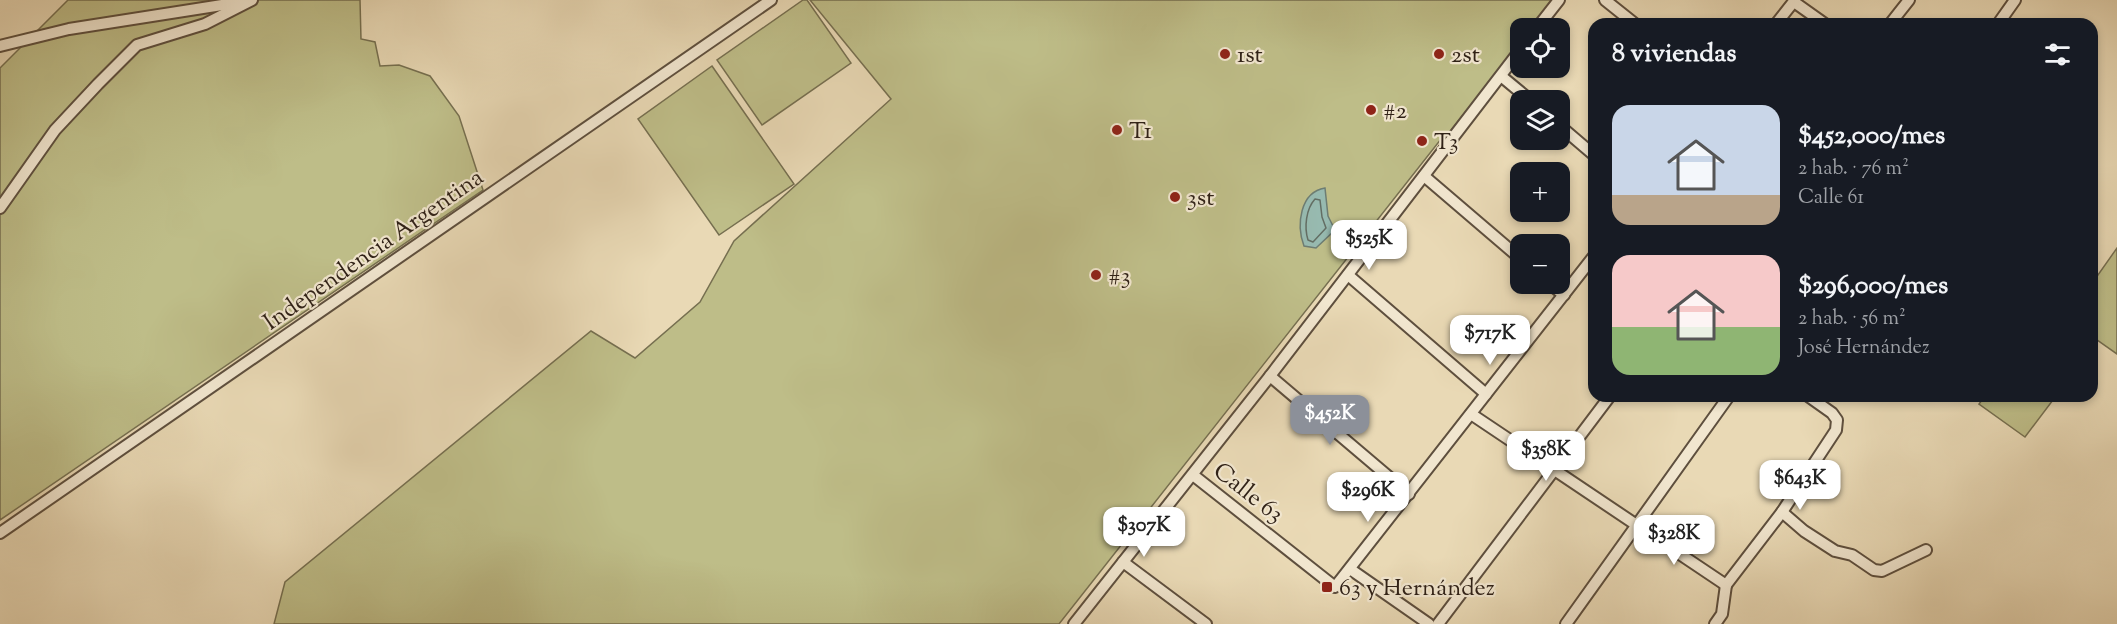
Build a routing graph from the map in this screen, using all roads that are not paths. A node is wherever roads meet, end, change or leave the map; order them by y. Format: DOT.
graph roads {
  1 [pos="251,0"];
  2 [pos="771,0"];
  3 [pos="1559,0"];
  4 [pos="1605,0"];
  5 [pos="1909,0"];
  6 [pos="2015,0"];
  7 [pos="1794,1"];
  8 [pos="1545,18"];
  9 [pos="1628,18"];
  10 [pos="1781,18"];
  11 [pos="1818,18"];
  12 [pos="1895,18"];
  13 [pos="2002,18"];
  14 [pos="0,46"];
  15 [pos="1510,64"];
  16 [pos="1501,76"];
  17 [pos="1518,90"];
  18 [pos="1570,135"];
  19 [pos="1588,150"];
  20 [pos="1424,176"];
  21 [pos="0,208"];
  22 [pos="1510,250"];
  23 [pos="1588,264"];
  24 [pos="1348,275"];
  25 [pos="1562,294"];
  26 [pos="1564,296"];
  27 [pos="1270,376"];
  28 [pos="1486,394"];
  29 [pos="1606,402"];
  30 [pos="1725,402"];
  31 [pos="1817,402"];
  32 [pos="1471,414"];
  33 [pos="1554,471"];
  34 [pos="1193,475"];
  35 [pos="1408,494"];
  36 [pos="1782,512"];
  37 [pos="1638,524"];
  38 [pos="0,533"];
  39 [pos="1926,550"];
  40 [pos="1123,562"];
  41 [pos="1350,569"];
  42 [pos="1726,585"];
  43 [pos="1074,624"];
  44 [pos="1206,624"];
  45 [pos="1429,624"];
  46 [pos="1438,624"];
  47 [pos="1566,624"];
  48 [pos="1715,624"];
  1 -- 14 [label="street"];
  1 -- 21 [label="street"];
  2 -- 38 [label="street, Independencia Argentina"];
  3 -- 8 [label="street"];
  4 -- 9 [label="street"];
  5 -- 12 [label="street"];
  6 -- 13 [label="street"];
  7 -- 10 [label="street"];
  7 -- 11 [label="street"];
  15 -- 16 [label="street"];
  16 -- 17 [label="street"];
  16 -- 20 [label="street"];
  18 -- 19 [label="street"];
  20 -- 22 [label="street"];
  20 -- 24 [label="street"];
  23 -- 26 [label="street"];
  24 -- 27 [label="street"];
  24 -- 28 [label="street"];
  25 -- 26 [label="street"];
  26 -- 28 [label="street"];
  27 -- 34 [label="street"];
  27 -- 35 [label="street"];
  28 -- 32 [label="street"];
  29 -- 33 [label="street"];
  30 -- 37 [label="street"];
  31 -- 36 [label="street"];
  32 -- 33 [label="street"];
  32 -- 35 [label="street"];
  33 -- 37 [label="street"];
  33 -- 46 [label="street"];
  34 -- 40 [label="street"];
  34 -- 41 [label="street, Calle 63"];
  35 -- 41 [label="street"];
  36 -- 39 [label="street"];
  36 -- 42 [label="street"];
  37 -- 42 [label="street"];
  37 -- 47 [label="street"];
  40 -- 43 [label="street"];
  40 -- 44 [label="street"];
  41 -- 45 [label="street"];
  42 -- 48 [label="street"];
}
